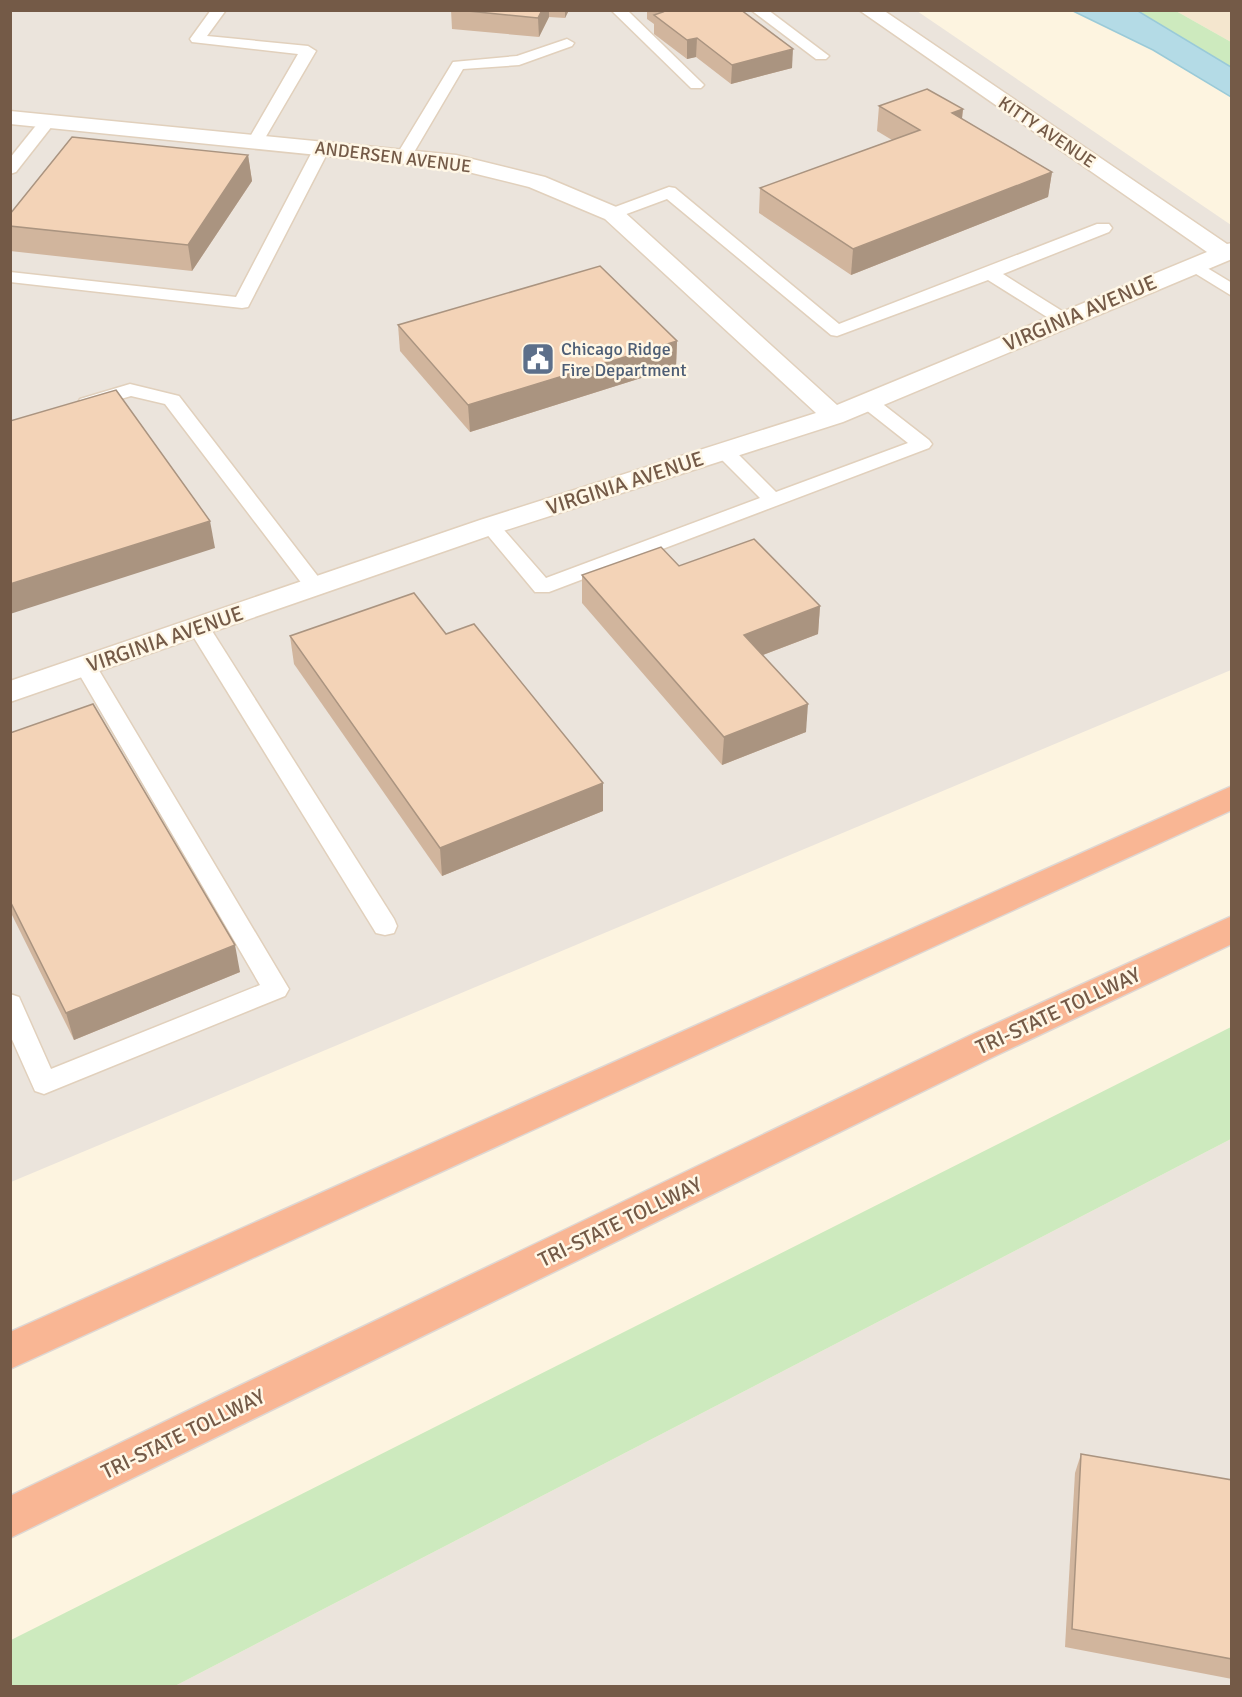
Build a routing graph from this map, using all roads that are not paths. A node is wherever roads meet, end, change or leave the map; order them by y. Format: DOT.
graph roads {
  1 [pos="219,10"];
  2 [pos="618,10"];
  3 [pos="758,10"];
  4 [pos="869,10"];
  5 [pos="567,43"];
  6 [pos="821,56"];
  7 [pos="696,84"];
  8 [pos="10,117"];
  9 [pos="48,121"];
  10 [pos="255,142"];
  11 [pos="322,148"];
  12 [pos="404,156"];
  13 [pos="10,169"];
  14 [pos="613,214"];
  15 [pos="1103,228"];
  16 [pos="1228,252"];
  17 [pos="1194,265"];
  18 [pos="990,273"];
  19 [pos="10,277"];
  20 [pos="1232,291"];
  21 [pos="1064,320"];
  22 [pos="868,402"];
  23 [pos="65,410"];
  24 [pos="834,416"];
  25 [pos="724,451"];
  26 [pos="773,500"];
  27 [pos="490,526"];
  28 [pos="316,588"];
  29 [pos="199,628"];
  30 [pos="86,667"];
  31 [pos="10,692"];
  32 [pos="1232,797"];
  33 [pos="385,926"];
  34 [pos="1232,929"];
  35 [pos="10,1004"];
  36 [pos="10,1351"];
  37 [pos="10,1518"];
  1 -- 10 [label="lane"];
  2 -- 7 [label="lane"];
  3 -- 6 [label="lane"];
  4 -- 16 [label="street, KITTY AVENUE"];
  5 -- 12 [label="lane"];
  8 -- 9 [label="street, ANDERSEN AVENUE"];
  9 -- 10 [label="street, ANDERSEN AVENUE"];
  9 -- 13 [label="lane"];
  10 -- 11 [label="street, ANDERSEN AVENUE"];
  11 -- 12 [label="street, ANDERSEN AVENUE"];
  11 -- 19 [label="lane"];
  12 -- 14 [label="street, ANDERSEN AVENUE"];
  14 -- 18 [label="lane"];
  14 -- 24 [label="street, ANDERSEN AVENUE"];
  15 -- 18 [label="lane"];
  16 -- 17 [label="street, VIRGINIA AVENUE"];
  17 -- 20 [label="lane"];
  17 -- 21 [label="street, VIRGINIA AVENUE"];
  18 -- 21 [label="lane"];
  21 -- 22 [label="street, VIRGINIA AVENUE"];
  22 -- 24 [label="street, VIRGINIA AVENUE"];
  22 -- 26 [label="lane"];
  23 -- 28 [label="lane"];
  24 -- 25 [label="street, VIRGINIA AVENUE"];
  25 -- 26 [label="lane"];
  25 -- 27 [label="street, VIRGINIA AVENUE"];
  26 -- 27 [label="lane"];
  27 -- 28 [label="street, VIRGINIA AVENUE"];
  28 -- 29 [label="street, VIRGINIA AVENUE"];
  29 -- 30 [label="street, VIRGINIA AVENUE"];
  29 -- 33 [label="lane"];
  30 -- 31 [label="street, VIRGINIA AVENUE"];
  30 -- 35 [label="lane"];
  32 -- 36 [label="highway"];
  34 -- 37 [label="highway, TRI-STATE TOLLWAY"];
}
